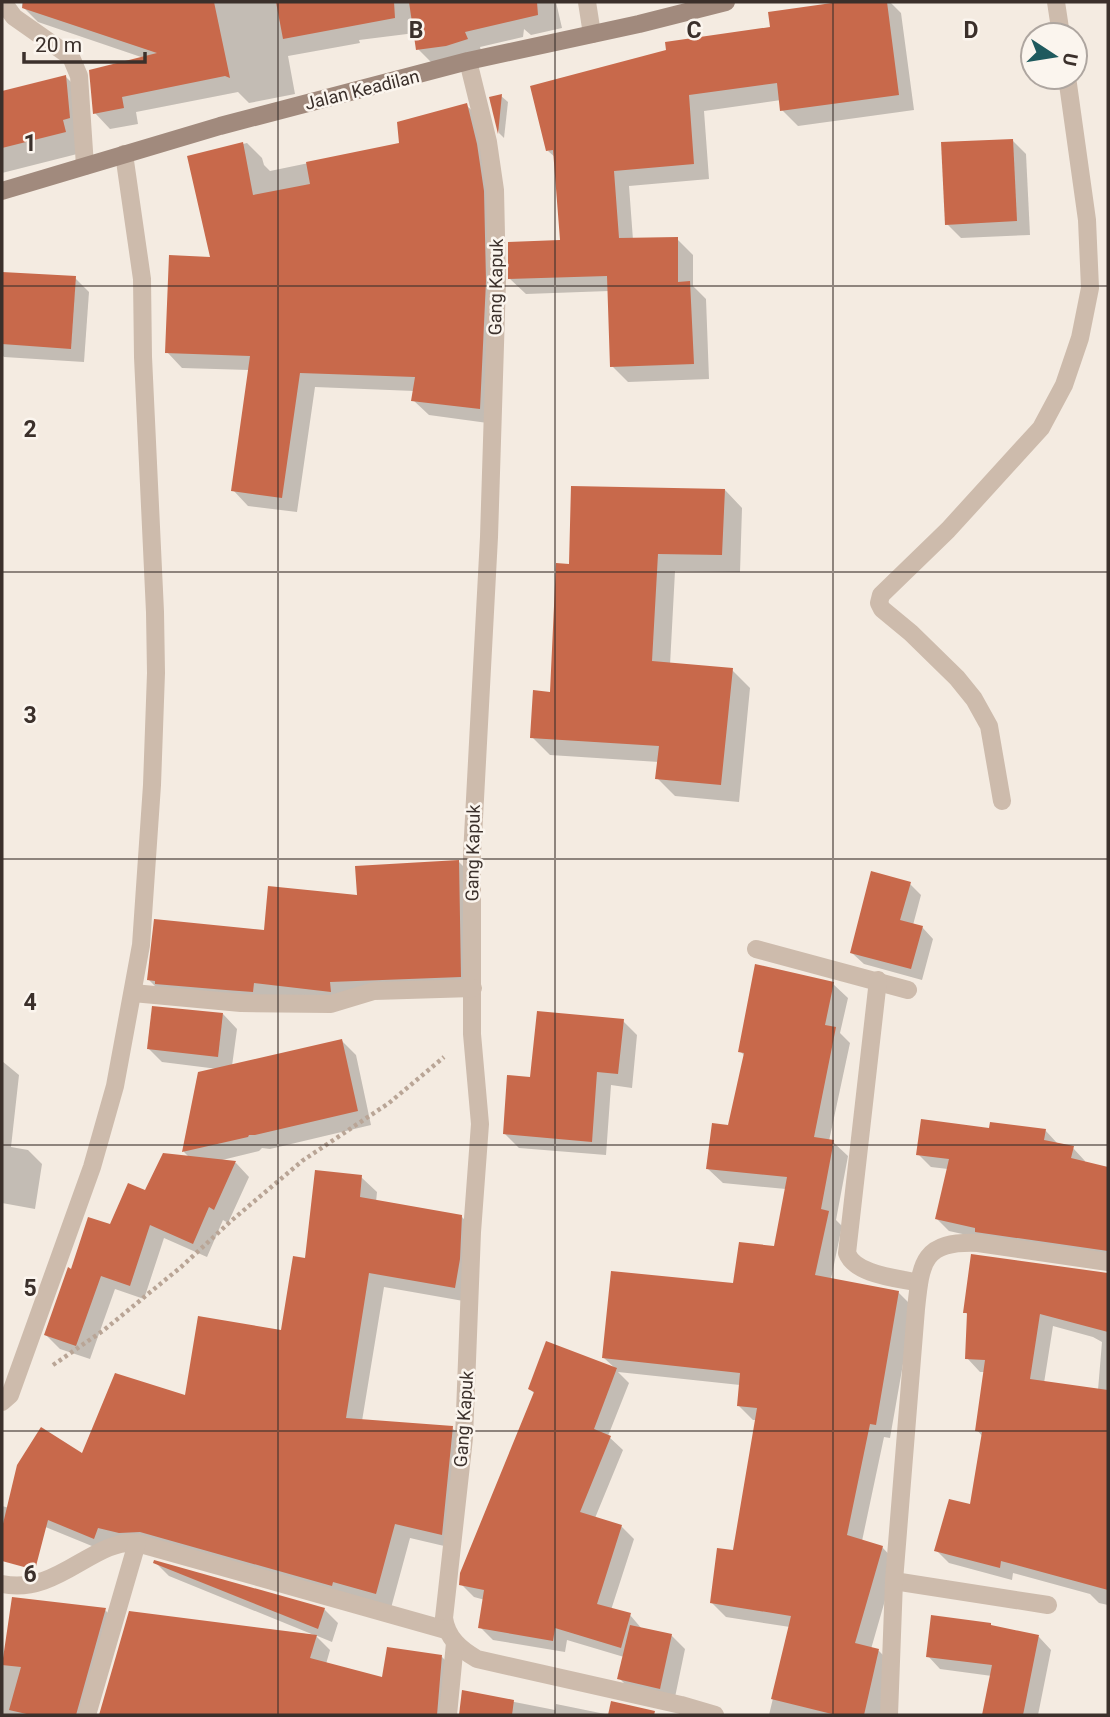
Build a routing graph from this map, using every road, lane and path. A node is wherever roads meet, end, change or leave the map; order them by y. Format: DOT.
graph roads {
  1 [pos="3,2"];
  2 [pos="587,2"];
  3 [pos="726,2"];
  4 [pos="1056,2"];
  5 [pos="1059,21"];
  6 [pos="592,34"];
  7 [pos="468,61"];
  8 [pos="1069,91"];
  9 [pos="124,154"];
  10 [pos="85,166"];
  11 [pos="2,191"];
  12 [pos="1002,801"];
  13 [pos="756,949"];
  14 [pos="878,980"];
  15 [pos="473,988"];
  16 [pos="908,990"];
  17 [pos="133,992"];
  18 [pos="472,1034"];
  19 [pos="1108,1262"];
  20 [pos="919,1283"];
  21 [pos="52,1366"];
  22 [pos="2,1402"];
  23 [pos="137,1543"];
  24 [pos="894,1581"];
  25 [pos="2,1584"];
  26 [pos="1048,1605"];
  27 [pos="450,1637"];
  28 [pos="679,1710"];
  29 [pos="87,1715"];
  30 [pos="448,1715"];
  31 [pos="715,1715"];
  32 [pos="889,1715"];
  1 -- 10 [label="street"];
  2 -- 6 [label="street"];
  3 -- 6 [label="main road, Jalan Keadilan"];
  4 -- 5 [label="street"];
  6 -- 7 [label="main road, Jalan Keadilan"];
  7 -- 9 [label="main road, Jalan Keadilan"];
  7 -- 15 [label="street, Gang Kapuk"];
  8 -- 12 [label="street"];
  9 -- 10 [label="main road, Jalan Keadilan"];
  9 -- 17 [label="street"];
  10 -- 11 [label="main road, Jalan Keadilan"];
  13 -- 14 [label="street"];
  14 -- 16 [label="street"];
  14 -- 20 [label="street"];
  15 -- 17 [label="street"];
  15 -- 18 [label="street, Gang Kapuk"];
  17 -- 22 [label="street"];
  18 -- 21 [label="path"];
  18 -- 27 [label="street, Gang Kapuk"];
  19 -- 20 [label="street"];
  20 -- 24 [label="street"];
  23 -- 25 [label="street"];
  23 -- 27 [label="street"];
  23 -- 29 [label="street"];
  24 -- 26 [label="street"];
  24 -- 32 [label="street"];
  27 -- 28 [label="street"];
  27 -- 30 [label="street, Gang Kapuk"];
  28 -- 31 [label="street"];
}
